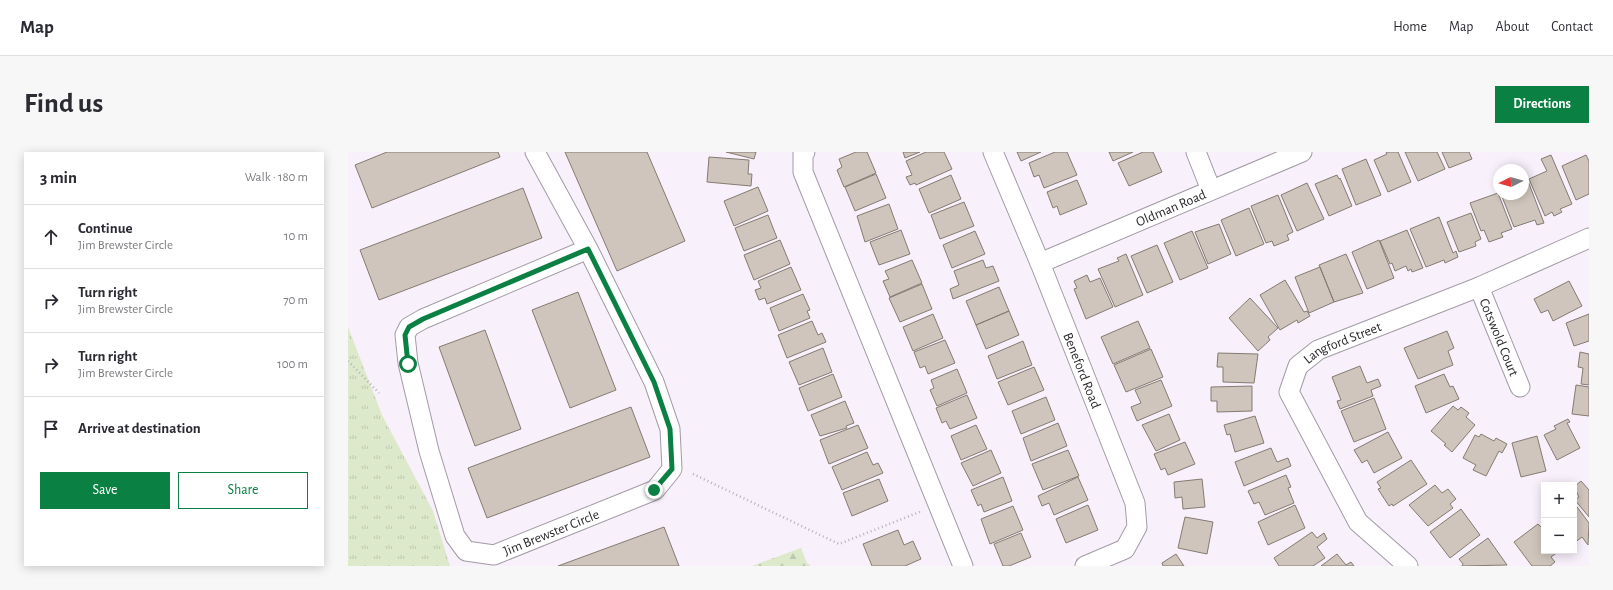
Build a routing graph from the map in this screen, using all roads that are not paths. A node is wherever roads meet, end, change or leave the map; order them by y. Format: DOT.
graph roads {
  1 [pos="535,152"];
  2 [pos="805,152"];
  3 [pos="993,152"];
  4 [pos="1196,152"];
  5 [pos="1302,152"];
  6 [pos="1211,190"];
  7 [pos="1589,238"];
  8 [pos="588,249"];
  9 [pos="1040,263"];
  10 [pos="1479,287"];
  11 [pos="1520,387"];
  12 [pos="963,566"];
  13 [pos="1085,566"];
  14 [pos="1408,566"];
  1 -- 8 [label="street, Jim Brewster Circle"];
  2 -- 12 [label="street"];
  3 -- 9 [label="street, Beneford Road"];
  4 -- 6 [label="street"];
  5 -- 6 [label="street, Oldman Road"];
  6 -- 9 [label="street, Oldman Road"];
  7 -- 10 [label="street, Langford Street"];
  8 -- 8 [label="street, Jim Brewster Circle"];
  9 -- 13 [label="street, Beneford Road"];
  10 -- 11 [label="street, Cotswold Court"];
  10 -- 14 [label="street, Langford Street"];
}
